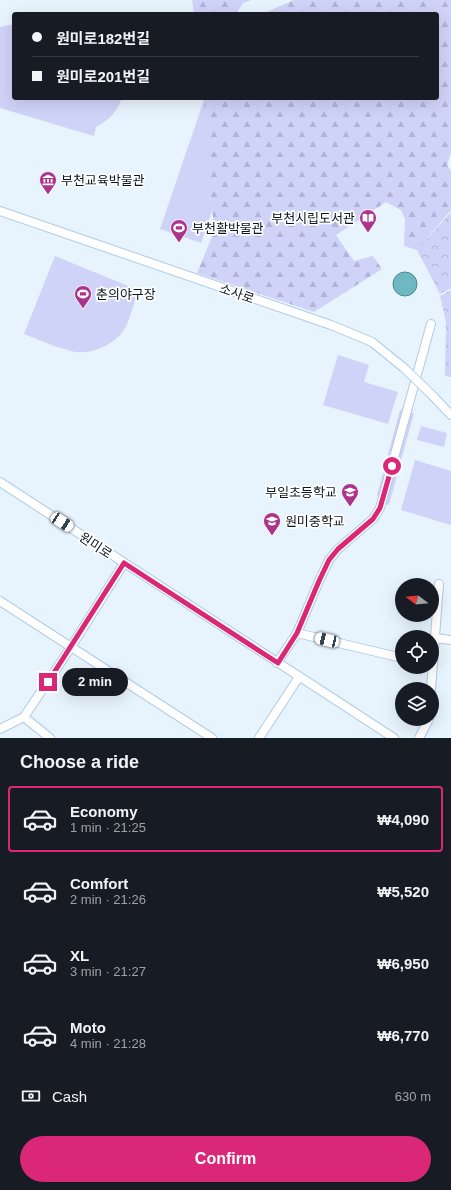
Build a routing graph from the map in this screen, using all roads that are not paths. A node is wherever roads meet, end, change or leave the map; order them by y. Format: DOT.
graph roads {
  1 [pos="0,211"];
  2 [pos="431,324"];
  3 [pos="451,415"];
  4 [pos="0,482"];
  5 [pos="124,563"];
  6 [pos="0,601"];
  7 [pos="297,633"];
  8 [pos="439,638"];
  9 [pos="451,640"];
  10 [pos="71,647"];
  11 [pos="395,656"];
  12 [pos="278,663"];
  13 [pos="299,677"];
  14 [pos="24,716"];
  15 [pos="425,726"];
  16 [pos="0,729"];
  17 [pos="50,738"];
  18 [pos="212,738"];
  19 [pos="259,738"];
  20 [pos="394,738"];
  21 [pos="419,738"];
  1 -- 3 [label="street, 소사로, bridge"];
  2 -- 7 [label="street"];
  4 -- 5 [label="street, 원미로"];
  5 -- 10 [label="street"];
  5 -- 12 [label="street, 원미로"];
  6 -- 10 [label="street"];
  7 -- 11 [label="street"];
  7 -- 12 [label="street"];
  8 -- 9 [label="street"];
  10 -- 14 [label="street"];
  10 -- 18 [label="street"];
  12 -- 13 [label="street, 원미로"];
  13 -- 19 [label="street"];
  13 -- 20 [label="street, 원미로"];
  14 -- 16 [label="street"];
  14 -- 17 [label="street"];
  15 -- 21 [label="street"];
}
